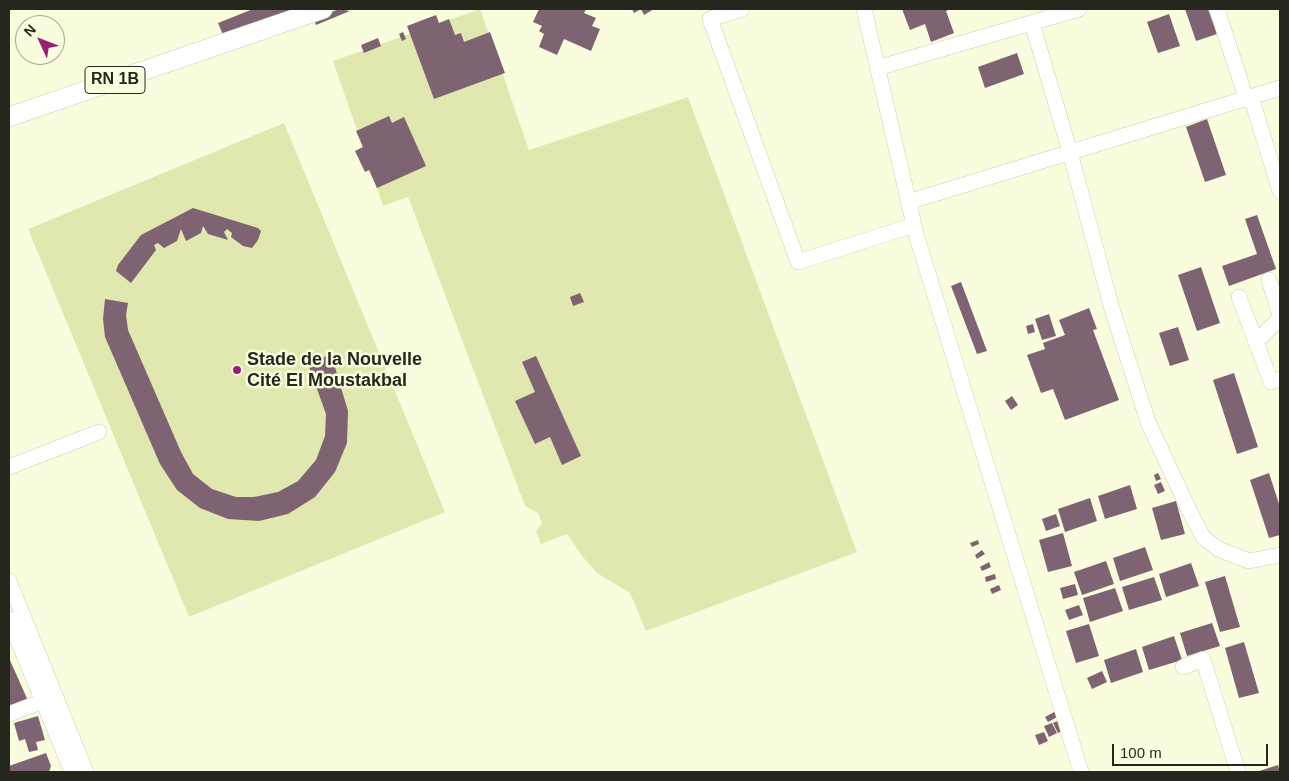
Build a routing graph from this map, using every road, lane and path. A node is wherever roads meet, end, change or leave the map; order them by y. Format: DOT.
graph roads {
  1 [pos="281,9"];
  2 [pos="742,9"];
  3 [pos="864,9"];
  4 [pos="1079,9"];
  5 [pos="1217,9"];
  6 [pos="317,11"];
  7 [pos="1032,23"];
  8 [pos="218,37"];
  9 [pos="877,68"];
  10 [pos="1280,88"];
  11 [pos="1249,97"];
  12 [pos="9,106"];
  13 [pos="9,117"];
  14 [pos="1070,152"];
  15 [pos="1280,191"];
  16 [pos="908,202"];
  17 [pos="914,225"];
  18 [pos="1269,280"];
  19 [pos="1239,297"];
  20 [pos="1280,316"];
  21 [pos="1256,342"];
  22 [pos="1280,379"];
  23 [pos="98,432"];
  24 [pos="9,467"];
  25 [pos="1280,555"];
  26 [pos="9,581"];
  27 [pos="9,619"];
  28 [pos="1183,667"];
  29 [pos="43,701"];
  30 [pos="9,714"];
  31 [pos="72,772"];
  32 [pos="86,772"];
  33 [pos="1081,772"];
  34 [pos="1238,772"];
  1 -- 8 [label="main road, RN 1B"];
  2 -- 17 [label="street"];
  3 -- 9 [label="street"];
  4 -- 7 [label="street"];
  5 -- 11 [label="street"];
  6 -- 8 [label="main road, RN 1B"];
  7 -- 9 [label="street"];
  7 -- 14 [label="street"];
  8 -- 12 [label="main road, RN 1B"];
  8 -- 13 [label="main road, RN 1B"];
  9 -- 16 [label="street"];
  10 -- 11 [label="street"];
  11 -- 14 [label="street"];
  11 -- 15 [label="street"];
  14 -- 16 [label="street"];
  14 -- 25 [label="street"];
  16 -- 17 [label="street"];
  17 -- 33 [label="street"];
  18 -- 20 [label="street"];
  19 -- 21 [label="street"];
  20 -- 21 [label="street"];
  21 -- 22 [label="street"];
  23 -- 24 [label="street"];
  26 -- 32 [label="street"];
  27 -- 29 [label="street"];
  28 -- 34 [label="street"];
  29 -- 30 [label="street"];
  29 -- 31 [label="street"];
}
